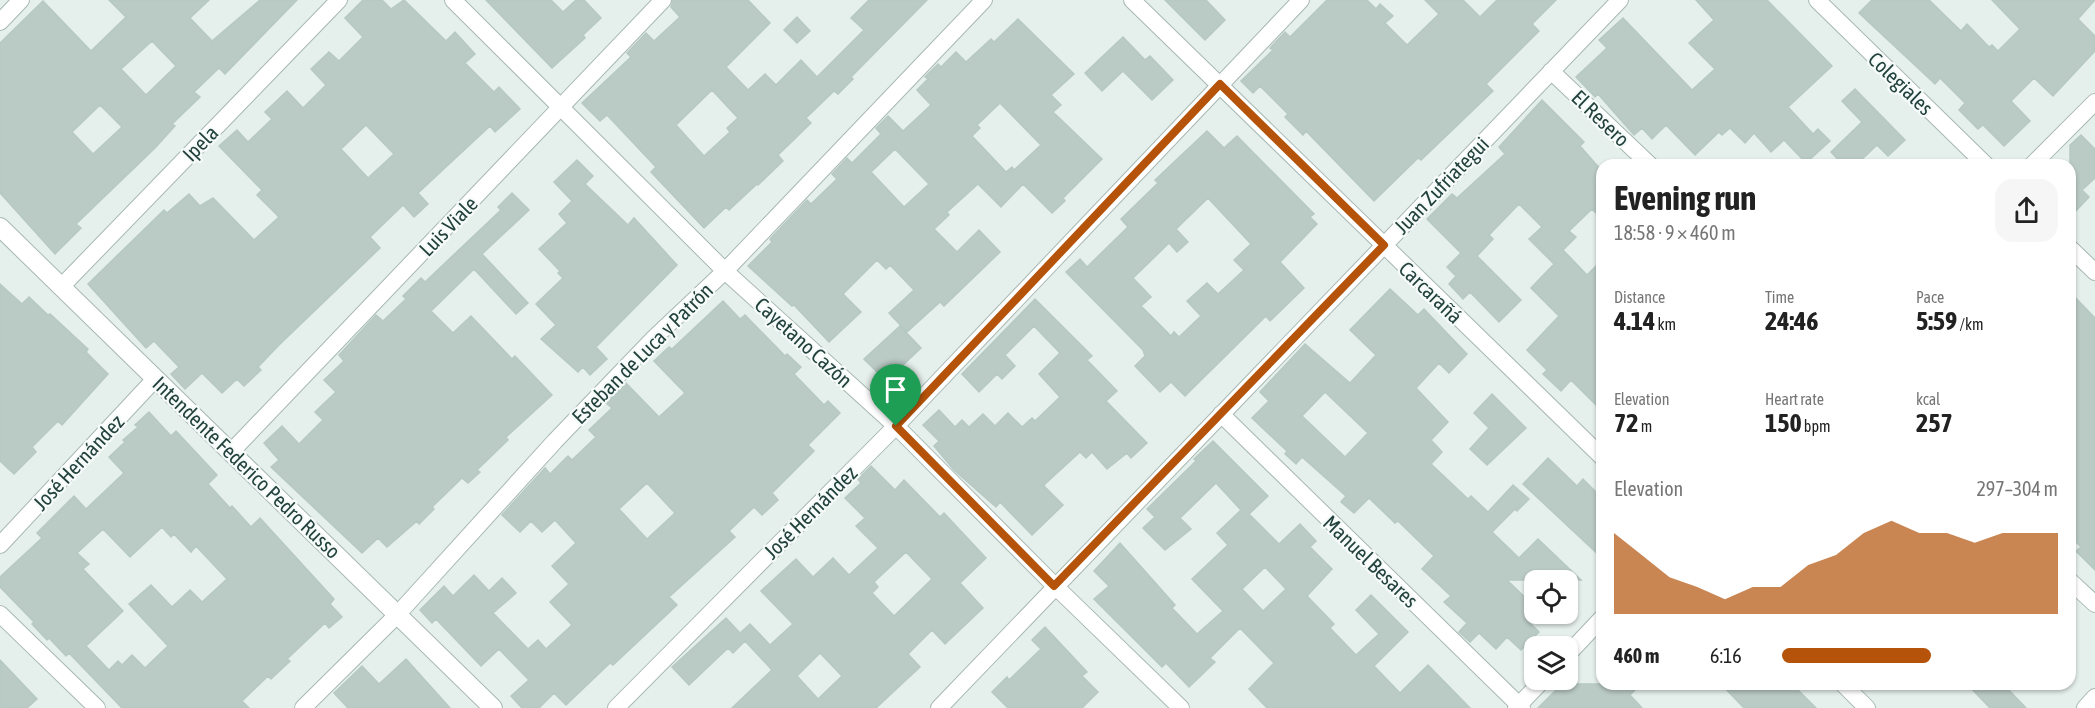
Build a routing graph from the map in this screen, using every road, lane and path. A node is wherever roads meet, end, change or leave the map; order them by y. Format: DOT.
graph roads {
  1 [pos="21,0"];
  2 [pos="339,0"];
  3 [pos="453,0"];
  4 [pos="663,0"];
  5 [pos="984,0"];
  6 [pos="1132,0"];
  7 [pos="1301,0"];
  8 [pos="1620,0"];
  9 [pos="1817,0"];
  10 [pos="0,22"];
  11 [pos="1551,71"];
  12 [pos="1220,84"];
  13 [pos="2095,102"];
  14 [pos="561,107"];
  15 [pos="1644,159"];
  16 [pos="1980,159"];
  17 [pos="2038,159"];
  18 [pos="0,227"];
  19 [pos="1384,245"];
  20 [pos="2076,254"];
  21 [pos="725,271"];
  22 [pos="2095,272"];
  23 [pos="62,286"];
  24 [pos="155,379"];
  25 [pos="1221,414"];
  26 [pos="896,426"];
  27 [pos="232,451"];
  28 [pos="1596,451"];
  29 [pos="0,545"];
  30 [pos="1054,586"];
  31 [pos="2076,586"];
  32 [pos="2095,604"];
  33 [pos="0,614"];
  34 [pos="397,615"];
  35 [pos="1596,624"];
  36 [pos="1578,643"];
  37 [pos="1534,690"];
  38 [pos="1849,690"];
  39 [pos="2095,698"];
  40 [pos="1519,707"];
  41 [pos="97,708"];
  42 [pos="303,708"];
  43 [pos="493,708"];
  44 [pos="616,708"];
  45 [pos="939,708"];
  46 [pos="1181,708"];
  47 [pos="1867,708"];
  48 [pos="2085,708"];
  1 -- 10 [label="street"];
  2 -- 23 [label="street, Ipela"];
  3 -- 14 [label="street, Cayetano Cazón"];
  4 -- 14 [label="street, Luis Viale"];
  5 -- 21 [label="street, Esteban de Luca y Patrón"];
  6 -- 12 [label="street, Carcarañá"];
  7 -- 12 [label="street, José Hernández"];
  8 -- 11 [label="street, Juan Zufriategui"];
  9 -- 16 [label="street, Colegiales"];
  11 -- 15 [label="street, El Resero"];
  11 -- 19 [label="street, Juan Zufriategui"];
  12 -- 19 [label="street, Carcarañá"];
  12 -- 26 [label="street, José Hernández"];
  13 -- 17 [label="street"];
  14 -- 21 [label="street, Cayetano Cazón"];
  14 -- 27 [label="street, Luis Viale"];
  18 -- 23 [label="street, Intendente Federico Pedro Russo"];
  19 -- 25 [label="street, Juan Zufriategui"];
  19 -- 28 [label="street, Carcarañá"];
  20 -- 22 [label="street"];
  21 -- 26 [label="street, Cayetano Cazón"];
  21 -- 34 [label="street, Esteban de Luca y Patrón"];
  23 -- 24 [label="street, Intendente Federico Pedro Russo"];
  24 -- 27 [label="street, Intendente Federico Pedro Russo"];
  24 -- 29 [label="street, José Hernández"];
  25 -- 30 [label="street, Juan Zufriategui"];
  25 -- 40 [label="street, Manuel Besares"];
  26 -- 30 [label="street, Cayetano Cazón"];
  26 -- 44 [label="street, José Hernández"];
  27 -- 34 [label="street, Intendente Federico Pedro Russo"];
  30 -- 45 [label="street, Juan Zufriategui"];
  30 -- 46 [label="street, Cayetano Cazón"];
  31 -- 32 [label="street"];
  33 -- 41 [label="street"];
  34 -- 42 [label="street, Esteban de Luca y Patrón"];
  34 -- 43 [label="street, Intendente Federico Pedro Russo"];
  35 -- 36 [label="street"];
  37 -- 40 [label="street"];
  38 -- 47 [label="street"];
  39 -- 48 [label="street"];
}
